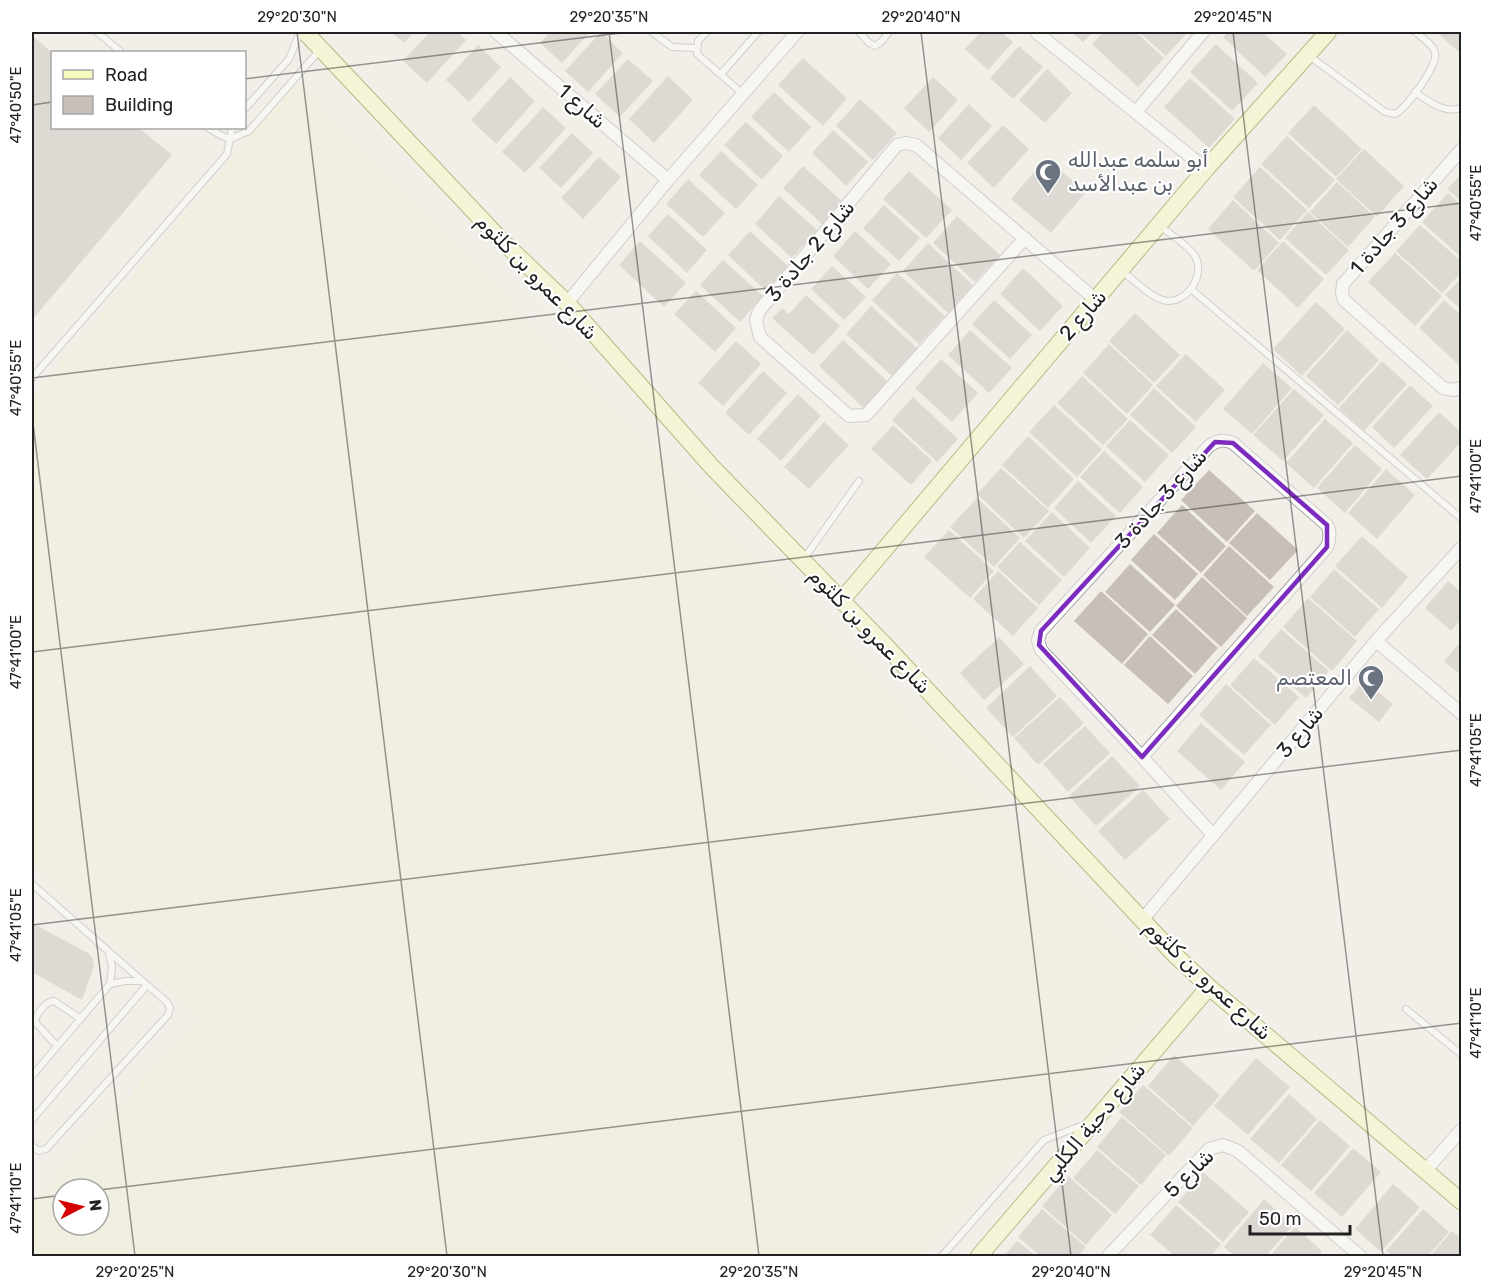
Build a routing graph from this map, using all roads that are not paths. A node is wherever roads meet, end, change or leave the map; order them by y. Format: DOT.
graph roads {
  1 [pos="97,32"];
  2 [pos="300,32"];
  3 [pos="305,32"];
  4 [pos="496,32"];
  5 [pos="652,32"];
  6 [pos="707,32"];
  7 [pos="758,32"];
  8 [pos="797,32"];
  9 [pos="859,32"];
  10 [pos="889,32"];
  11 [pos="1036,32"];
  12 [pos="1203,32"];
  13 [pos="1328,32"];
  14 [pos="1415,32"];
  15 [pos="697,48"];
  16 [pos="321,49"];
  17 [pos="120,51"];
  18 [pos="1307,55"];
  19 [pos="721,74"];
  20 [pos="1415,92"];
  21 [pos="743,94"];
  22 [pos="246,108"];
  23 [pos="1461,108"];
  24 [pos="1136,112"];
  25 [pos="210,129"];
  26 [pos="232,129"];
  27 [pos="230,139"];
  28 [pos="1461,148"];
  29 [pos="1206,169"];
  30 [pos="668,180"];
  31 [pos="1159,225"];
  32 [pos="1025,238"];
  33 [pos="1122,270"];
  34 [pos="1192,290"];
  35 [pos="1096,300"];
  36 [pos="567,303"];
  37 [pos="32,378"];
  38 [pos="1461,387"];
  39 [pos="859,482"];
  40 [pos="1461,519"];
  41 [pos="1461,547"];
  42 [pos="803,561"];
  43 [pos="842,601"];
  44 [pos="1376,641"];
  45 [pos="1461,714"];
  46 [pos="1142,757"];
  47 [pos="1213,835"];
  48 [pos="32,884"];
  49 [pos="1142,920"];
  50 [pos="109,951"];
  51 [pos="145,983"];
  52 [pos="110,984"];
  53 [pos="1209,987"];
  54 [pos="1406,1009"];
  55 [pos="81,1019"];
  56 [pos="57,1046"];
  57 [pos="1461,1054"];
  58 [pos="32,1076"];
  59 [pos="32,1120"];
  60 [pos="1095,1120"];
  61 [pos="1461,1129"];
  62 [pos="32,1146"];
  63 [pos="1426,1170"];
  64 [pos="1461,1202"];
  65 [pos="1109,1256"];
  66 [pos="942,1257"];
  67 [pos="979,1257"];
  68 [pos="1360,1257"];
  1 -- 17 [label="lane"];
  2 -- 22 [label="lane"];
  3 -- 16 [label="street, شارع عمرو بن كلثوم"];
  4 -- 30 [label="street, شارع 1"];
  5 -- 15 [label="lane"];
  6 -- 15 [label="lane"];
  7 -- 19 [label="lane"];
  8 -- 21 [label="street"];
  9 -- 10 [label="lane"];
  11 -- 24 [label="street"];
  12 -- 24 [label="street"];
  13 -- 18 [label="street, شارع 2"];
  14 -- 20 [label="lane"];
  15 -- 19 [label="lane"];
  16 -- 27 [label="lane"];
  16 -- 36 [label="street, شارع عمرو بن كلثوم"];
  18 -- 20 [label="lane"];
  18 -- 29 [label="street, شارع 2"];
  19 -- 21 [label="lane"];
  20 -- 23 [label="lane"];
  21 -- 30 [label="street"];
  24 -- 29 [label="street"];
  25 -- 27 [label="lane"];
  26 -- 27 [label="lane"];
  27 -- 37 [label="lane"];
  28 -- 38 [label="street, شارع 3 جادة 1"];
  29 -- 31 [label="street, شارع 2"];
  30 -- 36 [label="street"];
  31 -- 33 [label="street, شارع 2"];
  31 -- 34 [label="lane"];
  32 -- 32 [label="street, شارع 2 جادة 3"];
  32 -- 35 [label="street, شارع 2 جادة 3"];
  33 -- 34 [label="lane"];
  33 -- 35 [label="street, شارع 2"];
  34 -- 40 [label="lane"];
  35 -- 43 [label="street, شارع 2"];
  36 -- 42 [label="street, شارع عمرو بن كلثوم"];
  39 -- 42 [label="lane"];
  41 -- 44 [label="street, شارع 3"];
  42 -- 43 [label="street, شارع عمرو بن كلثوم"];
  43 -- 49 [label="street, شارع عمرو بن كلثوم"];
  44 -- 45 [label="street"];
  44 -- 47 [label="street, شارع 3"];
  46 -- 46 [label="street, شارع 3 جادة 3"];
  46 -- 47 [label="street, شارع 3 جادة 3"];
  47 -- 49 [label="street, شارع 3"];
  48 -- 50 [label="lane"];
  49 -- 53 [label="street, شارع عمرو بن كلثوم"];
  50 -- 51 [label="lane"];
  50 -- 52 [label="lane"];
  51 -- 52 [label="lane"];
  51 -- 59 [label="lane"];
  51 -- 62 [label="lane"];
  52 -- 55 [label="lane"];
  53 -- 60 [label="street, شارع دحية الكلبي"];
  53 -- 63 [label="street, شارع عمرو بن كلثوم"];
  54 -- 57 [label="lane"];
  55 -- 56 [label="lane"];
  55 -- 56 [label="lane"];
  56 -- 58 [label="lane"];
  60 -- 66 [label="lane"];
  60 -- 67 [label="street, شارع دحية الكلبي"];
  61 -- 63 [label="street"];
  63 -- 64 [label="street, شارع عمرو بن كلثوم"];
  65 -- 68 [label="street, شارع 5"];
}
